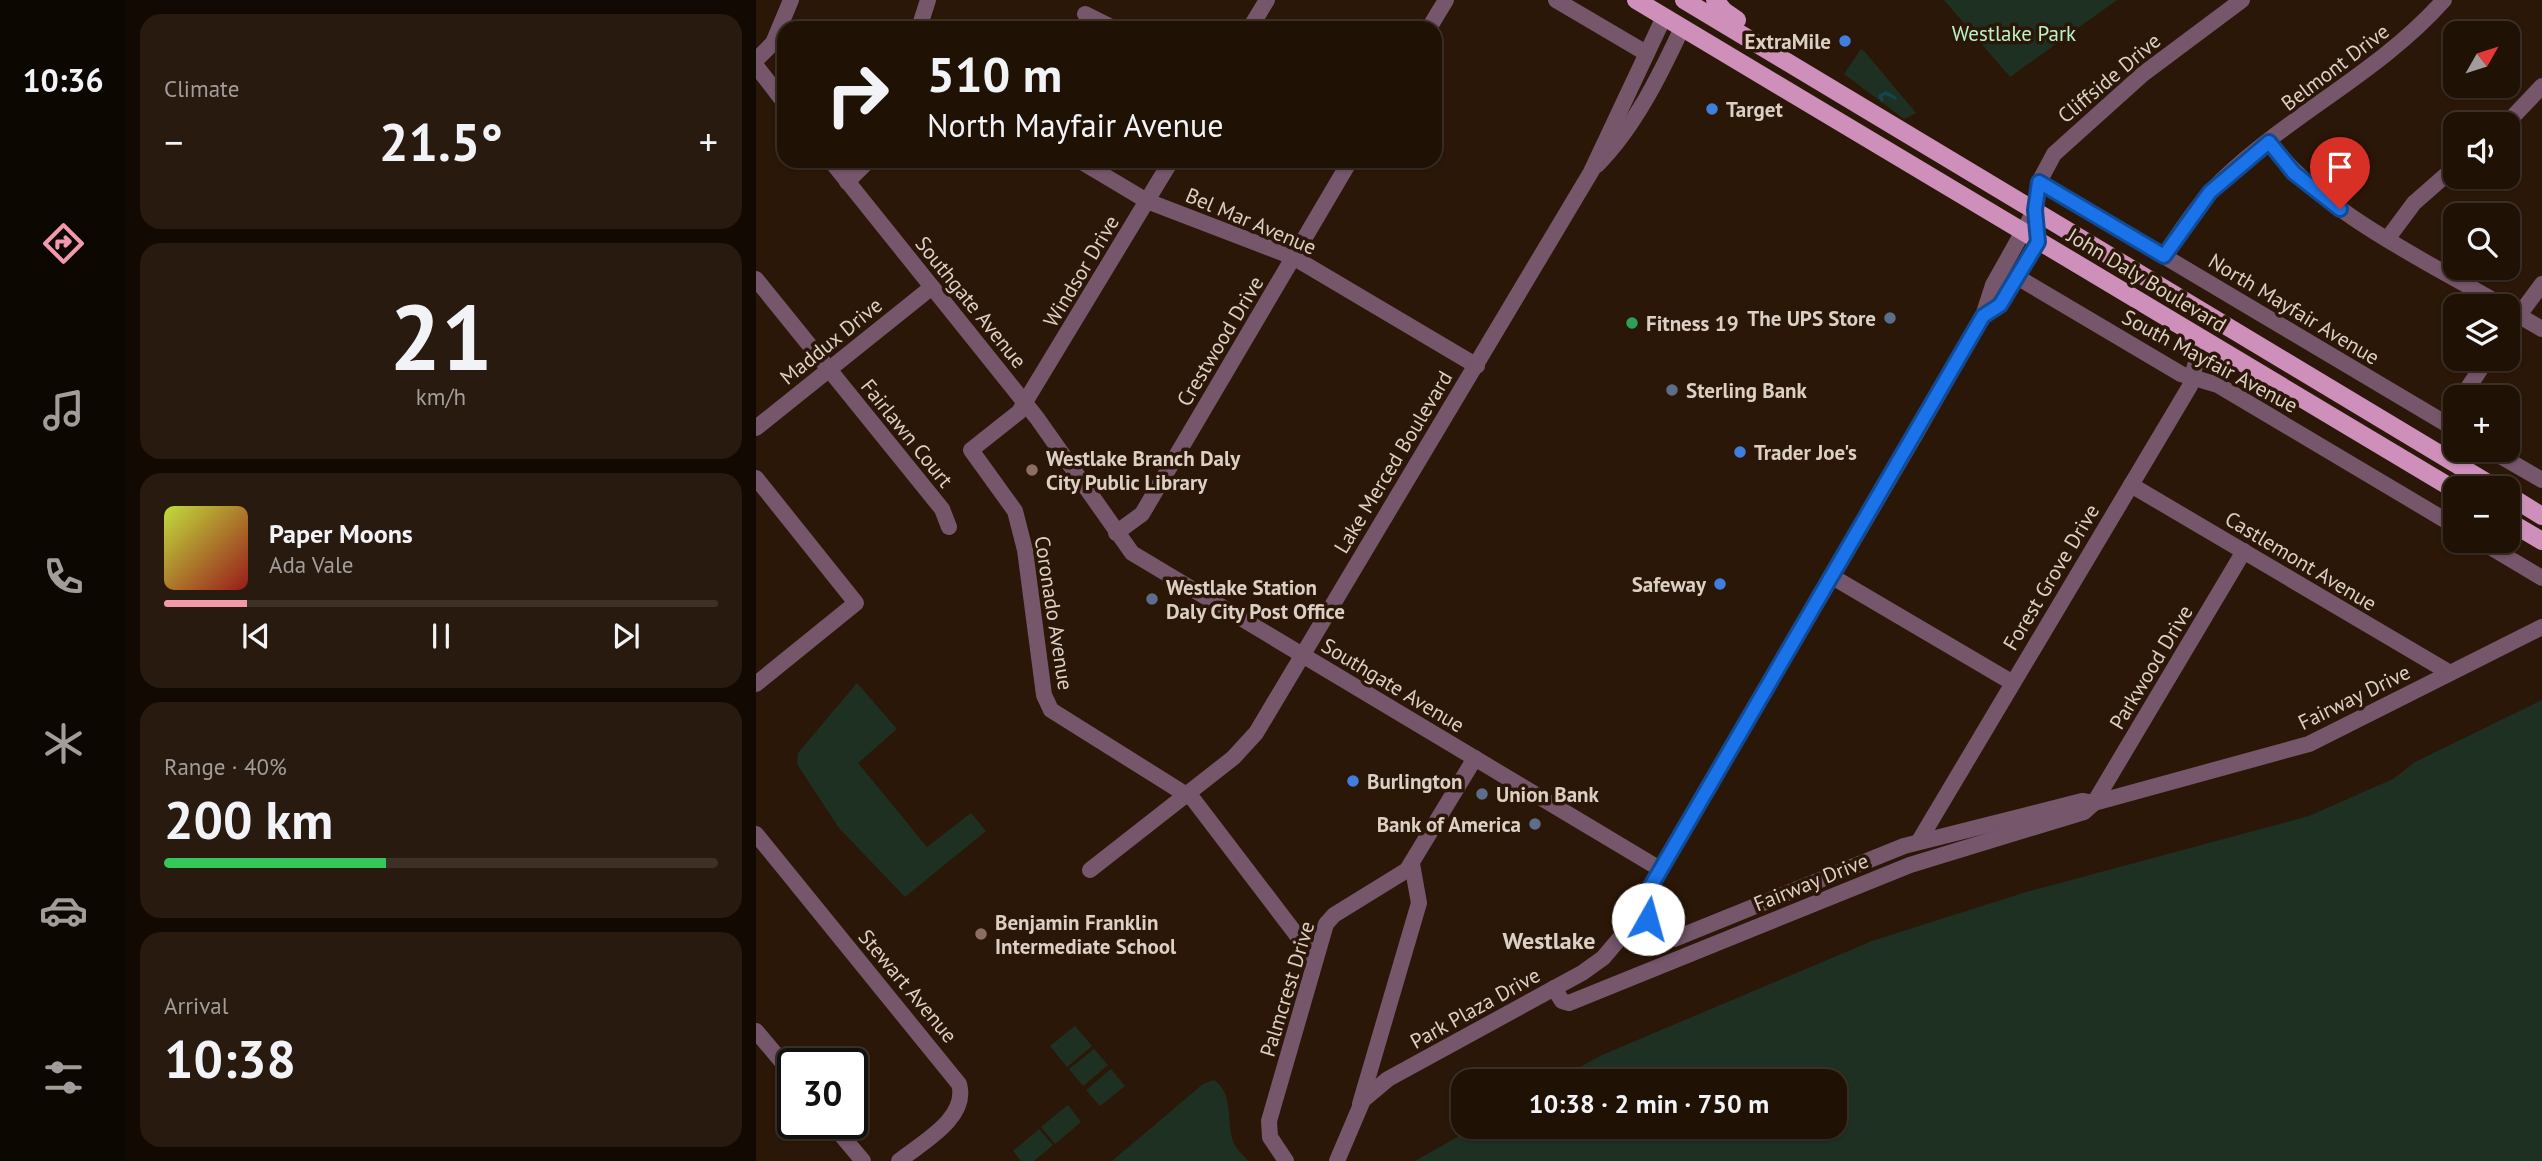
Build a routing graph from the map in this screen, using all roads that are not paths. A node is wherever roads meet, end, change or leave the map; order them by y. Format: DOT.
graph roads {
  1 [pos="791,0"];
  2 [pos="929,0"];
  3 [pos="1267,0"];
  4 [pos="1446,0"];
  5 [pos="1556,0"];
  6 [pos="1636,0"];
  7 [pos="1715,0"];
  8 [pos="2242,0"];
  9 [pos="2444,0"];
  10 [pos="1690,2"];
  11 [pos="1668,8"];
  12 [pos="1085,14"];
  13 [pos="782,21"];
  14 [pos="922,21"];
  15 [pos="1099,21"];
  16 [pos="1254,21"];
  17 [pos="1433,21"];
  18 [pos="1682,28"];
  19 [pos="777,33"];
  20 [pos="1646,53"];
  21 [pos="756,60"];
  22 [pos="756,66"];
  23 [pos="1827,85"];
  24 [pos="2542,86"];
  25 [pos="777,93"];
  26 [pos="2517,112"];
  27 [pos="2269,142"];
  28 [pos="837,168"];
  29 [pos="861,168"];
  30 [pos="1092,168"];
  31 [pos="1167,168"];
  32 [pos="1346,168"];
  33 [pos="1591,172"];
  34 [pos="2443,178"];
  35 [pos="847,181"];
  36 [pos="2039,182"];
  37 [pos="1147,201"];
  38 [pos="2035,210"];
  39 [pos="2031,237"];
  40 [pos="2388,238"];
  41 [pos="2164,256"];
  42 [pos="1293,257"];
  43 [pos="2017,277"];
  44 [pos="756,279"];
  45 [pos="2542,284"];
  46 [pos="932,287"];
  47 [pos="2483,294"];
  48 [pos="2520,305"];
  49 [pos="1983,316"];
  50 [pos="2520,316"];
  51 [pos="2542,329"];
  52 [pos="2186,330"];
  53 [pos="1477,366"];
  54 [pos="828,369"];
  55 [pos="2192,380"];
  56 [pos="1025,402"];
  57 [pos="2443,421"];
  58 [pos="756,428"];
  59 [pos="2511,462"];
  60 [pos="2476,476"];
  61 [pos="756,478"];
  62 [pos="2542,480"];
  63 [pos="2443,483"];
  64 [pos="2131,485"];
  65 [pos="2520,502"];
  66 [pos="2542,516"];
  67 [pos="2443,519"];
  68 [pos="949,527"];
  69 [pos="2520,528"];
  70 [pos="1116,533"];
  71 [pos="2542,541"];
  72 [pos="2244,551"];
  73 [pos="2500,553"];
  74 [pos="1831,576"];
  75 [pos="2542,578"];
  76 [pos="2542,627"];
  77 [pos="1302,655"];
  78 [pos="2450,673"];
  79 [pos="2013,683"];
  80 [pos="756,684"];
  81 [pos="1475,758"];
  82 [pos="1186,794"];
  83 [pos="2094,803"];
  84 [pos="756,834"];
  85 [pos="1919,841"];
  86 [pos="1412,864"];
  87 [pos="1660,869"];
  88 [pos="1090,870"];
  89 [pos="1651,886"];
  90 [pos="1315,959"];
  91 [pos="1554,988"];
  92 [pos="756,1031"];
  93 [pos="777,1056"];
  94 [pos="1359,1110"];
  95 [pos="845,1139"];
  96 [pos="863,1161"];
  97 [pos="899,1161"];
  98 [pos="1286,1161"];
  99 [pos="1337,1161"];
  1 -- 13 [label="street"];
  2 -- 14 [label="street"];
  3 -- 16 [label="street"];
  4 -- 17 [label="street"];
  5 -- 20 [label="street"];
  6 -- 11 [label="main road, John Daly Boulevard"];
  7 -- 23 [label="main road"];
  8 -- 36 [label="street, Cliffside Drive"];
  9 -- 27 [label="street, Belmont Drive"];
  10 -- 18 [label="main road, Lake Merced Boulevard"];
  10 -- 23 [label="main road, John Daly Boulevard"];
  11 -- 18 [label="main road, John Daly Boulevard"];
  11 -- 20 [label="street, Lake Merced Boulevard"];
  12 -- 15 [label="street"];
  18 -- 33 [label="street, Lake Merced Boulevard"];
  18 -- 39 [label="main road, John Daly Boulevard"];
  19 -- 21 [label="street"];
  20 -- 33 [label="street, Lake Merced Boulevard"];
  22 -- 25 [label="street"];
  23 -- 38 [label="main road, John Daly Boulevard"];
  24 -- 26 [label="street"];
  27 -- 40 [label="street"];
  27 -- 41 [label="street, Belmont Drive"];
  28 -- 35 [label="street, Southgate Avenue"];
  29 -- 35 [label="street"];
  30 -- 37 [label="street, Bel Mar Avenue"];
  31 -- 37 [label="street, Windsor Drive"];
  32 -- 42 [label="street, Crestwood Drive"];
  33 -- 53 [label="street, Lake Merced Boulevard"];
  34 -- 40 [label="street"];
  35 -- 46 [label="street, Southgate Avenue"];
  36 -- 38 [label="street, Cliffside Drive"];
  36 -- 41 [label="street, North Mayfair Avenue"];
  37 -- 42 [label="street, Bel Mar Avenue"];
  37 -- 56 [label="street, Windsor Drive"];
  38 -- 39 [label="street, Park Plaza Drive"];
  38 -- 60 [label="main road, John Daly Boulevard"];
  39 -- 43 [label="street, Park Plaza Drive"];
  39 -- 49 [label="street, Park Plaza Drive"];
  39 -- 52 [label="main road, John Daly Boulevard"];
  40 -- 47 [label="street"];
  41 -- 57 [label="street, North Mayfair Avenue"];
  42 -- 53 [label="street, Bel Mar Avenue"];
  42 -- 70 [label="street, Crestwood Drive"];
  43 -- 49 [label="street, Park Plaza Drive"];
  43 -- 55 [label="street, South Mayfair Avenue"];
  44 -- 54 [label="street, Fairlawn Court"];
  45 -- 48 [label="street"];
  46 -- 54 [label="street, Maddux Drive"];
  46 -- 56 [label="street, Southgate Avenue"];
  49 -- 74 [label="street, Park Plaza Drive"];
  50 -- 51 [label="street"];
  52 -- 55 [label="street, Forest Grove Drive"];
  52 -- 63 [label="main road, John Daly Boulevard"];
  53 -- 77 [label="street, Lake Merced Boulevard"];
  54 -- 58 [label="street, Maddux Drive"];
  54 -- 68 [label="street, Fairlawn Court"];
  55 -- 64 [label="street, Forest Grove Drive"];
  55 -- 67 [label="street, South Mayfair Avenue"];
  56 -- 70 [label="street, Southgate Avenue"];
  56 -- 82 [label="street, Coronado Avenue"];
  59 -- 62 [label="street"];
  61 -- 80 [label="street"];
  64 -- 72 [label="street, Castlemont Avenue"];
  64 -- 79 [label="street, Forest Grove Drive"];
  65 -- 66 [label="main road"];
  69 -- 71 [label="main road"];
  70 -- 77 [label="street, Southgate Avenue"];
  72 -- 78 [label="street, Castlemont Avenue"];
  72 -- 83 [label="street, Parkwood Drive"];
  73 -- 75 [label="street"];
  74 -- 79 [label="street"];
  74 -- 87 [label="street, Park Plaza Drive"];
  76 -- 78 [label="street, Fairway Drive"];
  77 -- 81 [label="street, Southgate Avenue"];
  77 -- 82 [label="street, Lake Merced Boulevard"];
  78 -- 83 [label="street, Fairway Drive"];
  79 -- 85 [label="street, Forest Grove Drive"];
  81 -- 86 [label="street, Palmcrest Drive"];
  81 -- 87 [label="street, Southgate Avenue"];
  82 -- 88 [label="street, Lake Merced Boulevard"];
  82 -- 90 [label="street, Coronado Avenue"];
  83 -- 85 [label="street, Fairway Drive"];
  83 -- 91 [label="street, Fairway Drive"];
  84 -- 97 [label="street, Stewart Avenue"];
  85 -- 89 [label="street, Fairway Drive"];
  86 -- 90 [label="street, Palmcrest Drive"];
  86 -- 94 [label="street"];
  87 -- 89 [label="street, Park Plaza Drive"];
  89 -- 91 [label="street, Park Plaza Drive"];
  90 -- 98 [label="street, Palmcrest Drive"];
  91 -- 94 [label="street, Park Plaza Drive"];
  92 -- 93 [label="street"];
  94 -- 99 [label="street, Park Plaza Drive"];
  95 -- 96 [label="street"];
}
